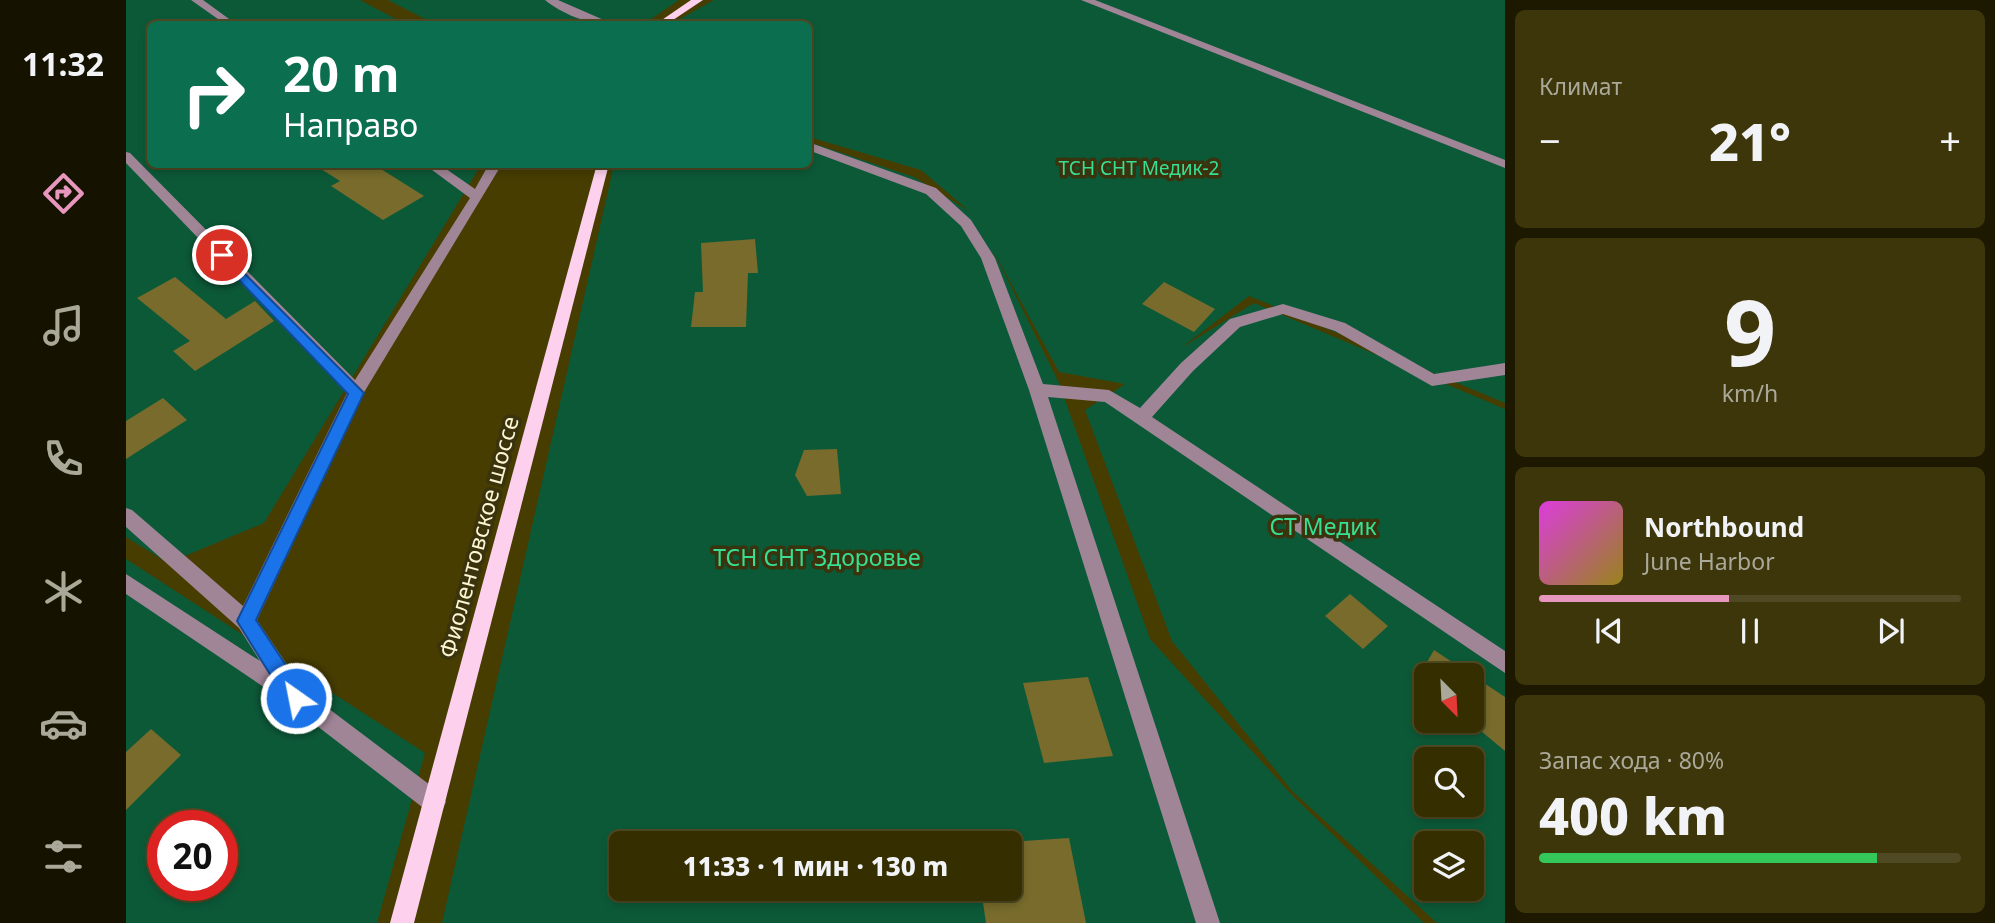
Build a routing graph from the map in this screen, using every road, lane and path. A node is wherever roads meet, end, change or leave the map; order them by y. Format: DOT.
graph roads {
  1 [pos="196,0"];
  2 [pos="550,0"];
  3 [pos="698,0"];
  4 [pos="1086,0"];
  5 [pos="227,21"];
  6 [pos="590,21"];
  7 [pos="666,21"];
  8 [pos="812,147"];
  9 [pos="126,156"];
  10 [pos="1505,164"];
  11 [pos="436,168"];
  12 [pos="494,168"];
  13 [pos="602,168"];
  14 [pos="477,197"];
  15 [pos="1505,369"];
  16 [pos="1037,390"];
  17 [pos="356,393"];
  18 [pos="1142,417"];
  19 [pos="126,516"];
  20 [pos="126,583"];
  21 [pos="246,621"];
  22 [pos="1505,663"];
  23 [pos="296,698"];
  24 [pos="434,802"];
  25 [pos="402,923"];
  26 [pos="1208,923"];
  1 -- 5 [label="lane"];
  2 -- 6 [label="lane"];
  3 -- 7 [label="main road"];
  4 -- 10 [label="lane"];
  8 -- 16 [label="lane"];
  9 -- 17 [label="lane"];
  11 -- 14 [label="lane"];
  12 -- 14 [label="lane"];
  13 -- 24 [label="main road, Фиолентовское шоссе"];
  14 -- 17 [label="lane"];
  15 -- 18 [label="lane"];
  16 -- 18 [label="lane"];
  16 -- 26 [label="lane"];
  17 -- 21 [label="lane"];
  18 -- 22 [label="lane"];
  19 -- 21 [label="lane"];
  20 -- 23 [label="lane"];
  21 -- 23 [label="lane"];
  23 -- 24 [label="lane"];
  24 -- 25 [label="main road, Фиолентовское шоссе"];
}
